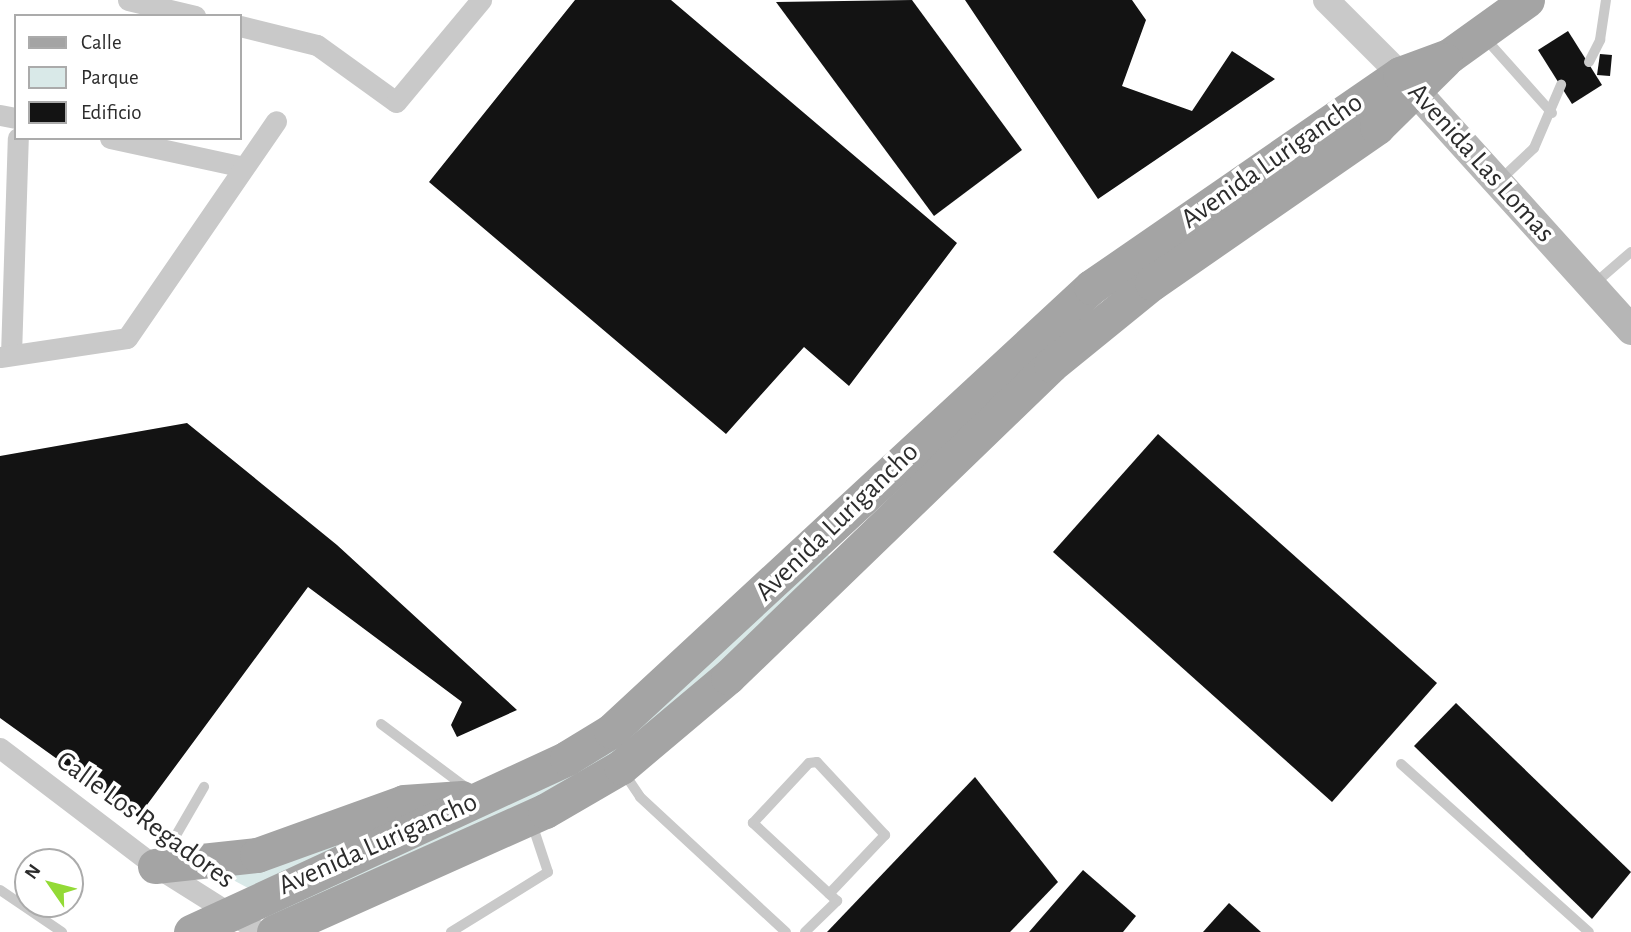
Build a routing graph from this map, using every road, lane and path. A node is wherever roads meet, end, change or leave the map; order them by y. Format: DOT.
graph roads {
  1 [pos="128,0"];
  2 [pos="1325,0"];
  3 [pos="1527,0"];
  4 [pos="1606,0"];
  5 [pos="471,3"];
  6 [pos="187,14"];
  7 [pos="242,26"];
  8 [pos="1482,35"];
  9 [pos="1589,62"];
  10 [pos="1409,83"];
  11 [pos="1561,85"];
  12 [pos="1552,113"];
  13 [pos="276,121"];
  14 [pos="18,140"];
  15 [pos="119,140"];
  16 [pos="244,167"];
  17 [pos="1498,181"];
  18 [pos="1631,253"];
  19 [pos="1592,286"];
  20 [pos="1631,330"];
  21 [pos="6,356"];
  22 [pos="823,535"];
  23 [pos="848,563"];
  24 [pos="381,724"];
  25 [pos="0,748"];
  26 [pos="1401,764"];
  27 [pos="621,767"];
  28 [pos="204,786"];
  29 [pos="479,798"];
  30 [pos="530,818"];
  31 [pos="155,866"];
  32 [pos="0,890"];
  33 [pos="829,894"];
  34 [pos="226,913"];
  35 [pos="62,932"];
  36 [pos="191,932"];
  37 [pos="260,932"];
  38 [pos="274,932"];
  39 [pos="451,932"];
  40 [pos="786,932"];
  41 [pos="804,932"];
  42 [pos="1589,932"];
  1 -- 6 [label="street"];
  2 -- 10 [label="street, Avenida Las Lomas"];
  3 -- 8 [label="main road, Avenida Lurigancho"];
  4 -- 9 [label="lane"];
  5 -- 7 [label="street"];
  8 -- 10 [label="main road, Avenida Lurigancho"];
  8 -- 12 [label="lane"];
  10 -- 17 [label="main road, Avenida Las Lomas"];
  10 -- 22 [label="main road, Avenida Lurigancho"];
  10 -- 23 [label="main road, Avenida Lurigancho"];
  11 -- 12 [label="lane"];
  12 -- 17 [label="lane"];
  13 -- 16 [label="street"];
  14 -- 21 [label="street"];
  15 -- 16 [label="street"];
  16 -- 21 [label="street"];
  17 -- 19 [label="main road, Avenida Las Lomas"];
  18 -- 19 [label="lane"];
  19 -- 20 [label="main road, Avenida Las Lomas"];
  22 -- 23 [label="main road"];
  22 -- 29 [label="main road, Avenida Lurigancho"];
  23 -- 27 [label="main road, Avenida Lurigancho"];
  24 -- 29 [label="lane"];
  25 -- 31 [label="street, Calle Los Regadores"];
  26 -- 42 [label="lane"];
  27 -- 30 [label="main road, Avenida Lurigancho"];
  27 -- 40 [label="lane"];
  28 -- 31 [label="lane"];
  29 -- 31 [label="main road"];
  29 -- 34 [label="main road, Avenida Lurigancho"];
  30 -- 38 [label="main road, Avenida Lurigancho"];
  30 -- 39 [label="lane"];
  31 -- 34 [label="street, Calle Los Regadores"];
  32 -- 35 [label="lane"];
  33 -- 33 [label="lane"];
  33 -- 41 [label="lane"];
  34 -- 36 [label="main road, Avenida Lurigancho"];
  34 -- 37 [label="street, Calle Los Regadores"];
}
